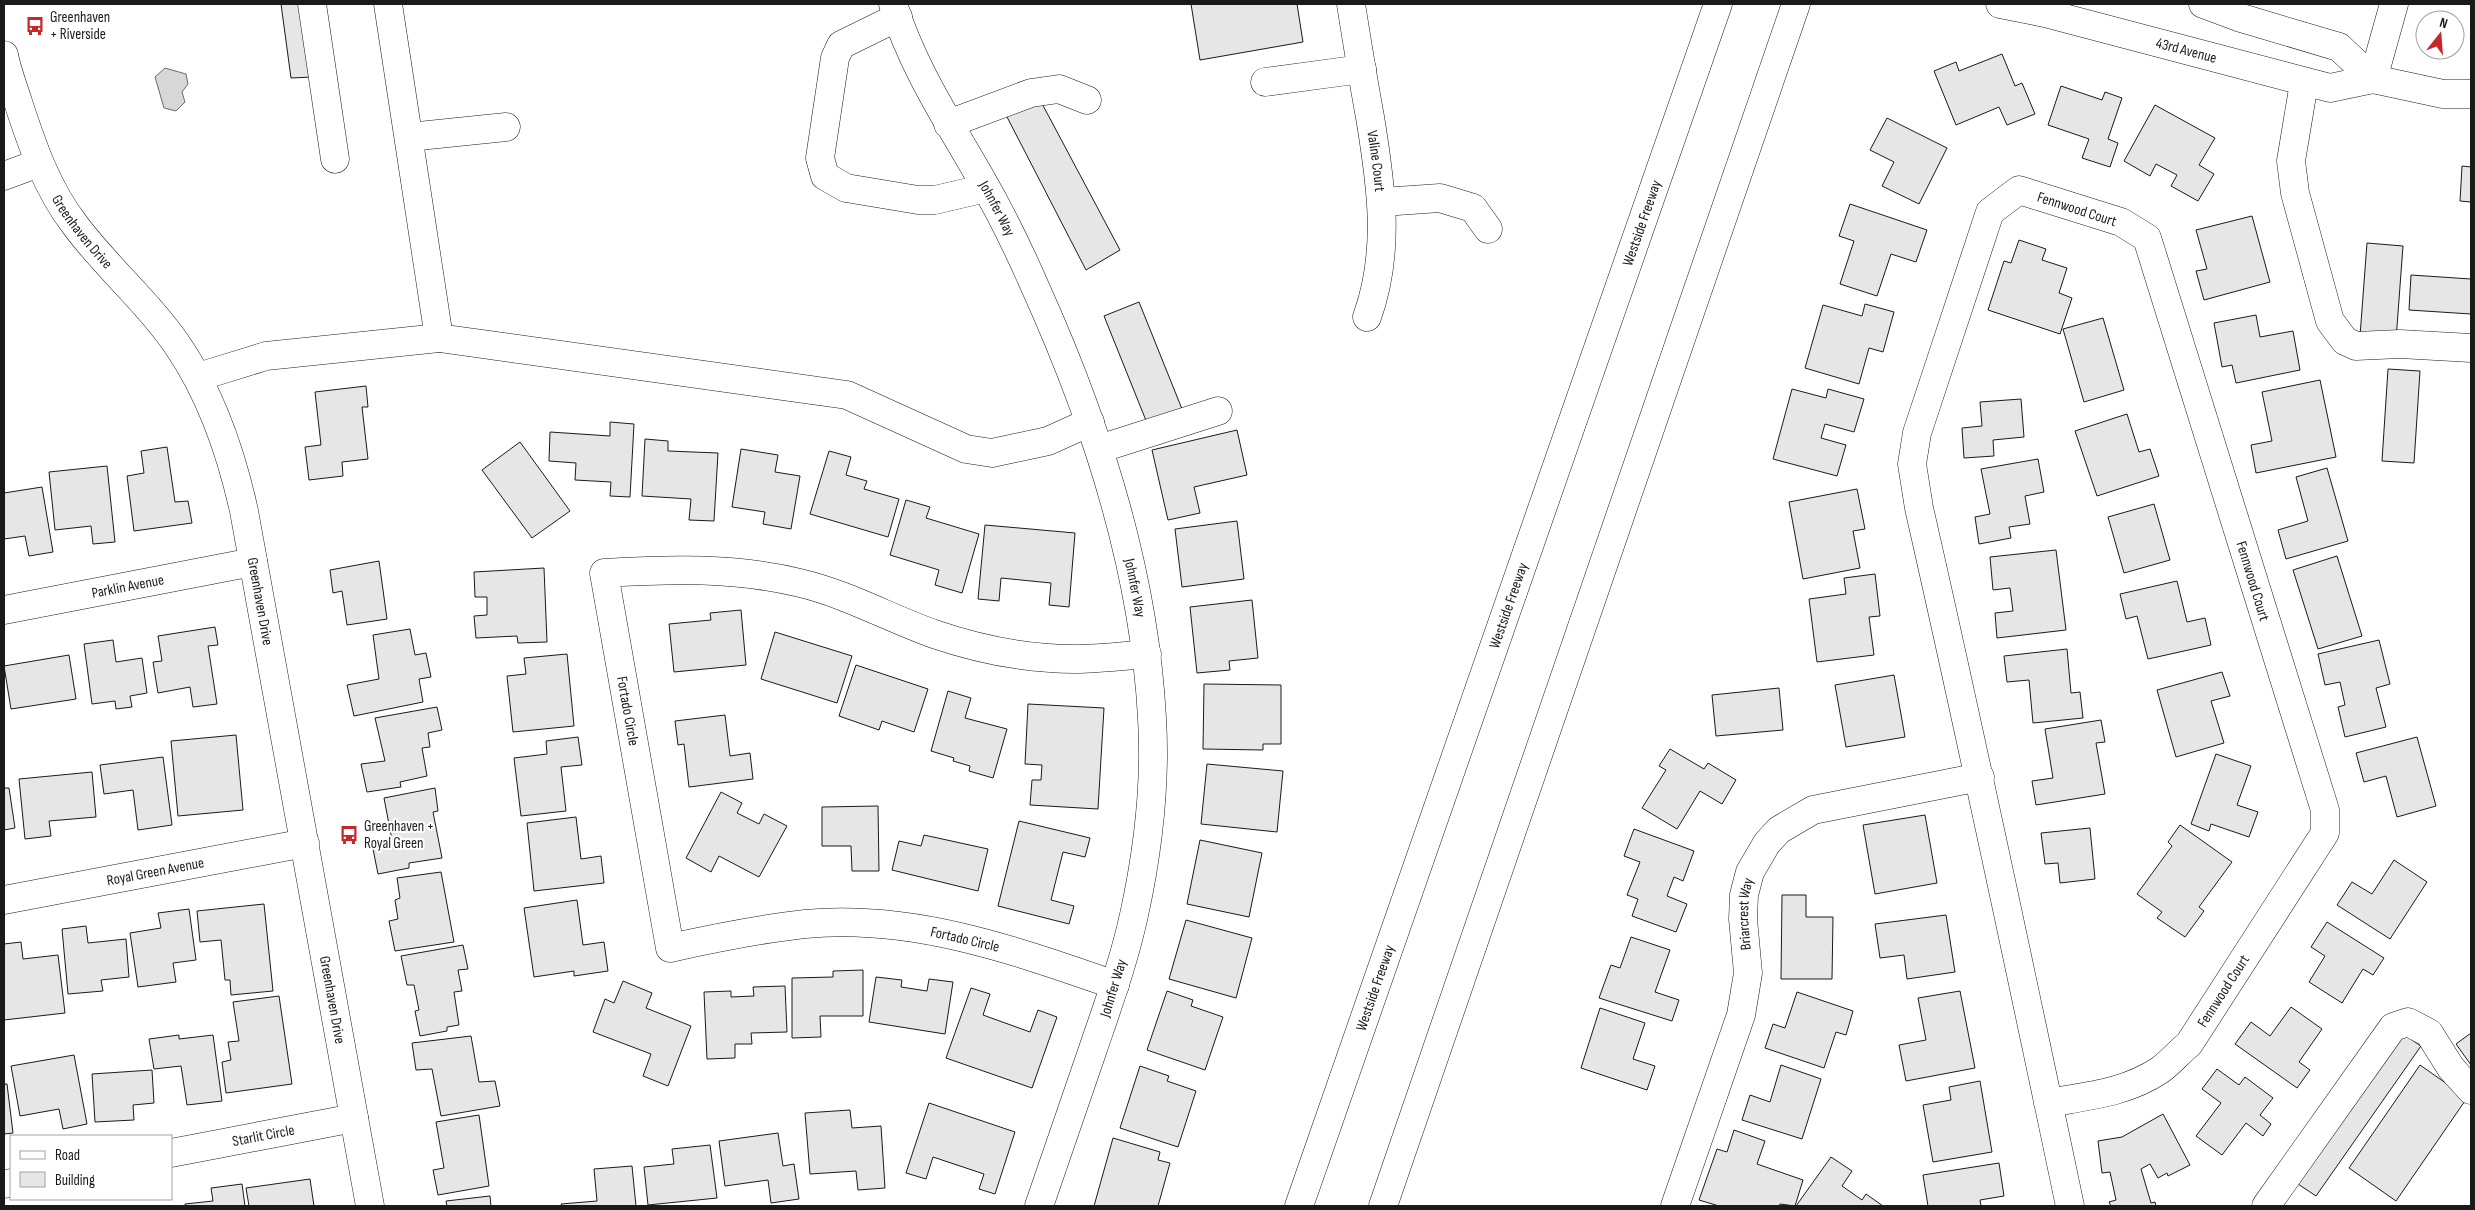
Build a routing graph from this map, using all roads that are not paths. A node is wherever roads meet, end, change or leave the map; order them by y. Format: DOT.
graph roads {
  1 [pos="312,4"];
  2 [pos="388,4"];
  3 [pos="1350,4"];
  4 [pos="1718,4"];
  5 [pos="2000,4"];
  6 [pos="2203,4"];
  7 [pos="2394,4"];
  8 [pos="896,10"];
  9 [pos="1792,14"];
  10 [pos="4,55"];
  11 [pos="1362,69"];
  12 [pos="2373,79"];
  13 [pos="1265,82"];
  14 [pos="2304,83"];
  15 [pos="2471,94"];
  16 [pos="1087,100"];
  17 [pos="948,124"];
  18 [pos="506,127"];
  19 [pos="409,136"];
  20 [pos="35,153"];
  21 [pos="4,157"];
  22 [pos="335,159"];
  23 [pos="4,176"];
  24 [pos="986,188"];
  25 [pos="1382,202"];
  26 [pos="1488,229"];
  27 [pos="1367,317"];
  28 [pos="439,338"];
  29 [pos="2471,348"];
  30 [pos="198,377"];
  31 [pos="1218,411"];
  32 [pos="1090,422"];
  33 [pos="1099,449"];
  34 [pos="253,562"];
  35 [pos="4,610"];
  36 [pos="1147,654"];
  37 [pos="1980,776"];
  38 [pos="305,844"];
  39 [pos="4,900"];
  40 [pos="1115,985"];
  41 [pos="2471,1090"];
  42 [pos="2048,1103"];
  43 [pos="354,1118"];
  44 [pos="172,1153"];
  45 [pos="370,1206"];
  46 [pos="1039,1206"];
  47 [pos="1299,1206"];
  48 [pos="1383,1206"];
  49 [pos="1675,1206"];
  50 [pos="2070,1206"];
  51 [pos="2266,1206"];
  1 -- 22 [label="main road"];
  2 -- 19 [label="main road"];
  3 -- 11 [label="main road, Valine Court"];
  4 -- 47 [label="main road, Westside Freeway"];
  5 -- 14 [label="main road, 43rd Avenue"];
  6 -- 12 [label="main road"];
  7 -- 12 [label="main road"];
  8 -- 17 [label="main road, Johnfer Way"];
  8 -- 24 [label="main road"];
  9 -- 48 [label="main road"];
  10 -- 20 [label="main road, Greenhaven Drive"];
  11 -- 13 [label="main road"];
  11 -- 25 [label="main road, Valine Court"];
  12 -- 14 [label="main road, 43rd Avenue"];
  12 -- 15 [label="main road, 43rd Avenue"];
  14 -- 29 [label="main road"];
  16 -- 17 [label="main road"];
  17 -- 24 [label="main road, Johnfer Way"];
  18 -- 19 [label="main road"];
  19 -- 28 [label="main road"];
  20 -- 21 [label="main road"];
  20 -- 23 [label="main road"];
  20 -- 30 [label="main road, Greenhaven Drive"];
  24 -- 32 [label="main road, Johnfer Way"];
  25 -- 26 [label="main road"];
  25 -- 27 [label="main road, Valine Court"];
  28 -- 30 [label="main road"];
  28 -- 32 [label="main road"];
  30 -- 34 [label="main road, Greenhaven Drive"];
  31 -- 33 [label="main road"];
  32 -- 33 [label="main road, Johnfer Way"];
  33 -- 36 [label="main road, Johnfer Way"];
  34 -- 35 [label="main road, Parklin Avenue"];
  34 -- 38 [label="main road, Greenhaven Drive"];
  36 -- 40 [label="main road, Johnfer Way"];
  36 -- 40 [label="main road, Fortado Circle"];
  37 -- 42 [label="main road, Fennwood Court"];
  37 -- 42 [label="main road, Fennwood Court"];
  37 -- 49 [label="main road, Briarcrest Way"];
  38 -- 39 [label="main road, Royal Green Avenue"];
  38 -- 43 [label="main road, Greenhaven Drive"];
  40 -- 46 [label="main road, Johnfer Way"];
  41 -- 51 [label="main road"];
  42 -- 50 [label="main road, Fennwood Court"];
  43 -- 44 [label="main road, Starlit Circle"];
  43 -- 45 [label="main road, Greenhaven Drive"];
}
